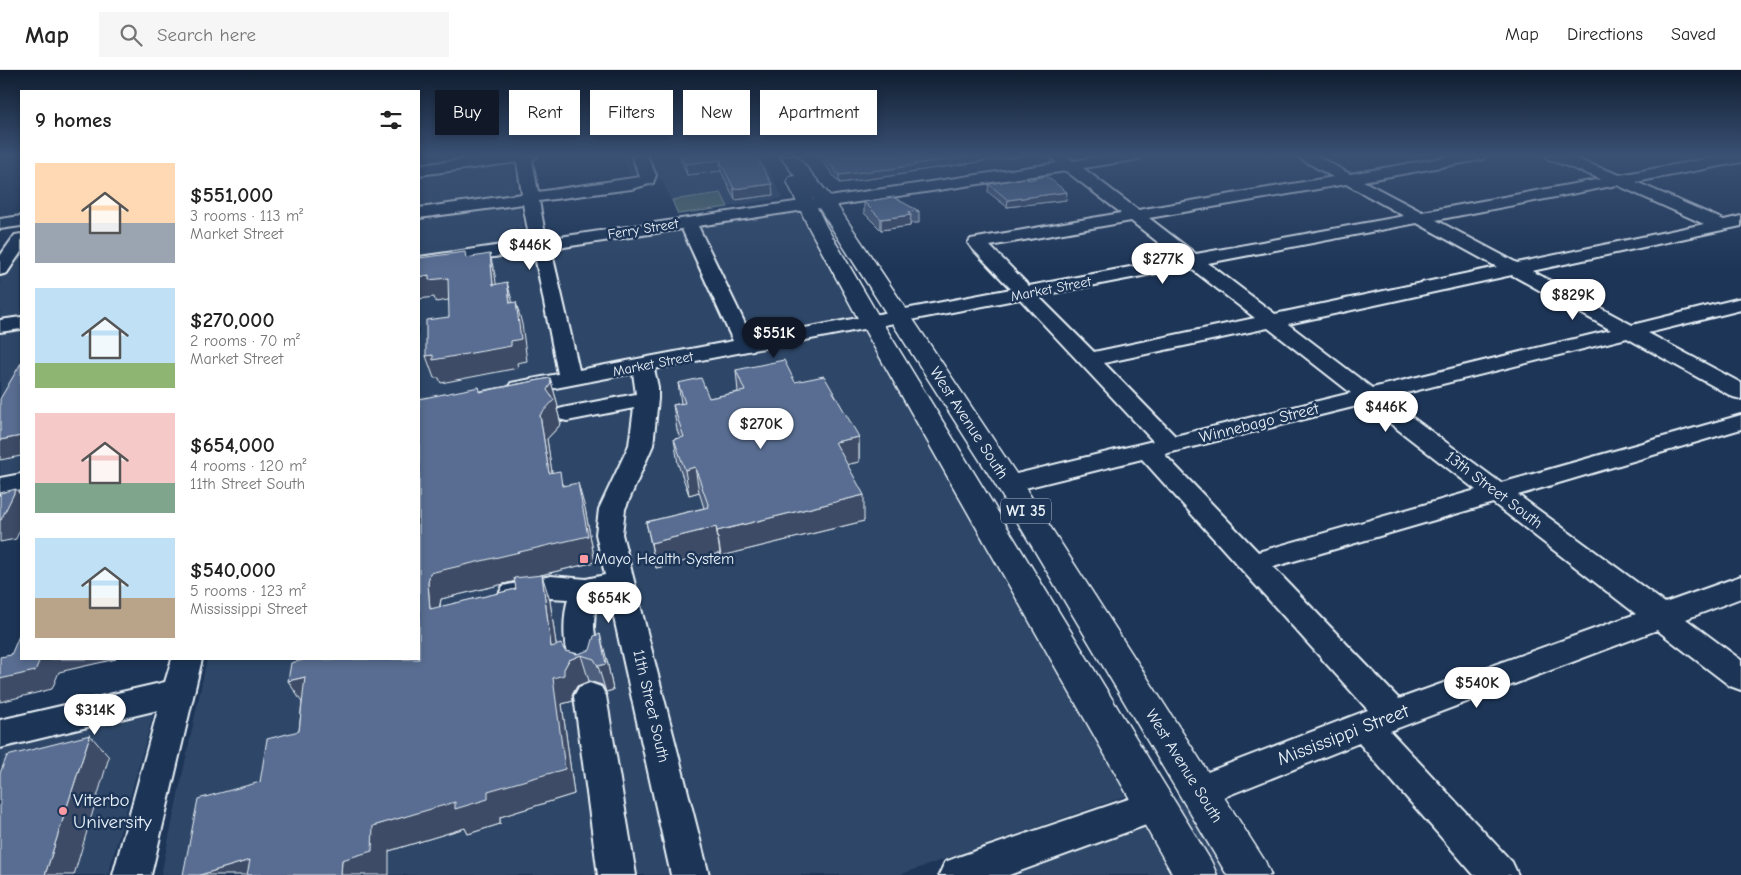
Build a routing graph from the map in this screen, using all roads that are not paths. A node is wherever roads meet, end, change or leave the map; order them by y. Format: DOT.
graph roads {
  1 [pos="530,194"];
  2 [pos="562,194"];
  3 [pos="810,194"];
  4 [pos="871,194"];
  5 [pos="1105,194"];
  6 [pos="1257,194"];
  7 [pos="1375,194"];
  8 [pos="1550,194"];
  9 [pos="1650,194"];
  10 [pos="530,198"];
  11 [pos="816,203"];
  12 [pos="420,213"];
  13 [pos="1133,215"];
  14 [pos="1421,219"];
  15 [pos="20,221"];
  16 [pos="1741,221"];
  17 [pos="688,223"];
  18 [pos="0,224"];
  19 [pos="1722,225"];
  20 [pos="1741,233"];
  21 [pos="20,240"];
  22 [pos="541,245"];
  23 [pos="1193,262"];
  24 [pos="420,263"];
  25 [pos="20,268"];
  26 [pos="0,270"];
  27 [pos="1514,270"];
  28 [pos="1024,294"];
  29 [pos="1741,304"];
  30 [pos="900,316"];
  31 [pos="1272,321"];
  32 [pos="871,322"];
  33 [pos="20,323"];
  34 [pos="0,326"];
  35 [pos="1630,332"];
  36 [pos="746,346"];
  37 [pos="1088,360"];
  38 [pos="642,366"];
  39 [pos="570,379"];
  40 [pos="1741,392"];
  41 [pos="495,393"];
  42 [pos="1369,396"];
  43 [pos="647,399"];
  44 [pos="567,414"];
  45 [pos="1741,422"];
  46 [pos="1158,448"];
  47 [pos="20,482"];
  48 [pos="1009,484"];
  49 [pos="0,486"];
  50 [pos="1497,492"];
  51 [pos="1253,563"];
  52 [pos="622,582"];
  53 [pos="1741,587"];
  54 [pos="586,590"];
  55 [pos="491,600"];
  56 [pos="1660,616"];
  57 [pos="187,660"];
  58 [pos="1741,677"];
  59 [pos="179,692"];
  60 [pos="1379,720"];
  61 [pos="0,734"];
  62 [pos="1199,790"];
  63 [pos="1155,806"];
  64 [pos="1008,867"];
  65 [pos="132,875"];
  66 [pos="618,875"];
  67 [pos="690,875"];
  68 [pos="958,875"];
  69 [pos="1196,875"];
  70 [pos="1250,875"];
  71 [pos="1499,875"];
  1 -- 10 [label="street"];
  2 -- 10 [label="street"];
  3 -- 11 [label="main road, West Avenue South / WI 35"];
  4 -- 11 [label="street, Ferry Street"];
  5 -- 13 [label="street, 13th Street South"];
  6 -- 13 [label="street"];
  7 -- 14 [label="street"];
  8 -- 14 [label="street, Market Street"];
  9 -- 19 [label="street"];
  10 -- 12 [label="street"];
  10 -- 22 [label="street"];
  11 -- 17 [label="street, Ferry Street"];
  11 -- 30 [label="main road, West Avenue South / WI 35"];
  11 -- 32 [label="main road, West Avenue South / WI 35"];
  13 -- 23 [label="street, 13th Street South"];
  13 -- 28 [label="street"];
  14 -- 23 [label="street, Market Street"];
  14 -- 27 [label="street"];
  15 -- 18 [label="street"];
  16 -- 19 [label="street"];
  17 -- 22 [label="street, Ferry Street"];
  17 -- 36 [label="street"];
  19 -- 20 [label="street"];
  19 -- 27 [label="street"];
  21 -- 26 [label="street"];
  22 -- 24 [label="street, Ferry Street"];
  22 -- 39 [label="street"];
  23 -- 28 [label="street, Market Street"];
  23 -- 31 [label="street, 13th Street South"];
  25 -- 26 [label="street"];
  27 -- 31 [label="street"];
  27 -- 35 [label="street"];
  28 -- 30 [label="street, Market Street"];
  28 -- 37 [label="street"];
  29 -- 35 [label="street, Winnebago Street"];
  30 -- 32 [label="street, Market Street"];
  30 -- 48 [label="main road, West Avenue South / WI 35"];
  31 -- 37 [label="street"];
  31 -- 42 [label="street, 13th Street South"];
  32 -- 36 [label="street, Market Street"];
  32 -- 63 [label="main road, West Avenue South / WI 35"];
  33 -- 34 [label="street"];
  35 -- 40 [label="street"];
  35 -- 42 [label="street, Winnebago Street"];
  36 -- 38 [label="street, Market Street"];
  37 -- 46 [label="street"];
  38 -- 39 [label="street, Market Street"];
  38 -- 43 [label="street, 11th Street South"];
  39 -- 41 [label="street, Market Street"];
  42 -- 46 [label="street, Winnebago Street"];
  42 -- 50 [label="street, 13th Street South"];
  43 -- 44 [label="street"];
  43 -- 52 [label="street, 11th Street South"];
  45 -- 50 [label="street"];
  46 -- 48 [label="street, Winnebago Street"];
  46 -- 51 [label="street"];
  47 -- 49 [label="street"];
  48 -- 62 [label="main road, West Avenue South / WI 35"];
  50 -- 51 [label="street"];
  50 -- 56 [label="street, 13th Street South"];
  51 -- 60 [label="street"];
  52 -- 54 [label="street"];
  52 -- 67 [label="street, 11th Street South"];
  53 -- 56 [label="street, Mississippi Street"];
  54 -- 55 [label="street"];
  54 -- 66 [label="street"];
  56 -- 58 [label="street, 13th Street South"];
  56 -- 60 [label="street, Mississippi Street"];
  57 -- 59 [label="street"];
  59 -- 61 [label="street"];
  59 -- 65 [label="street"];
  60 -- 62 [label="street, Mississippi Street"];
  60 -- 71 [label="street"];
  62 -- 70 [label="main road, West Avenue South / WI 35"];
  63 -- 64 [label="street"];
  63 -- 69 [label="main road, West Avenue South / WI 35"];
  64 -- 68 [label="street"];
}
